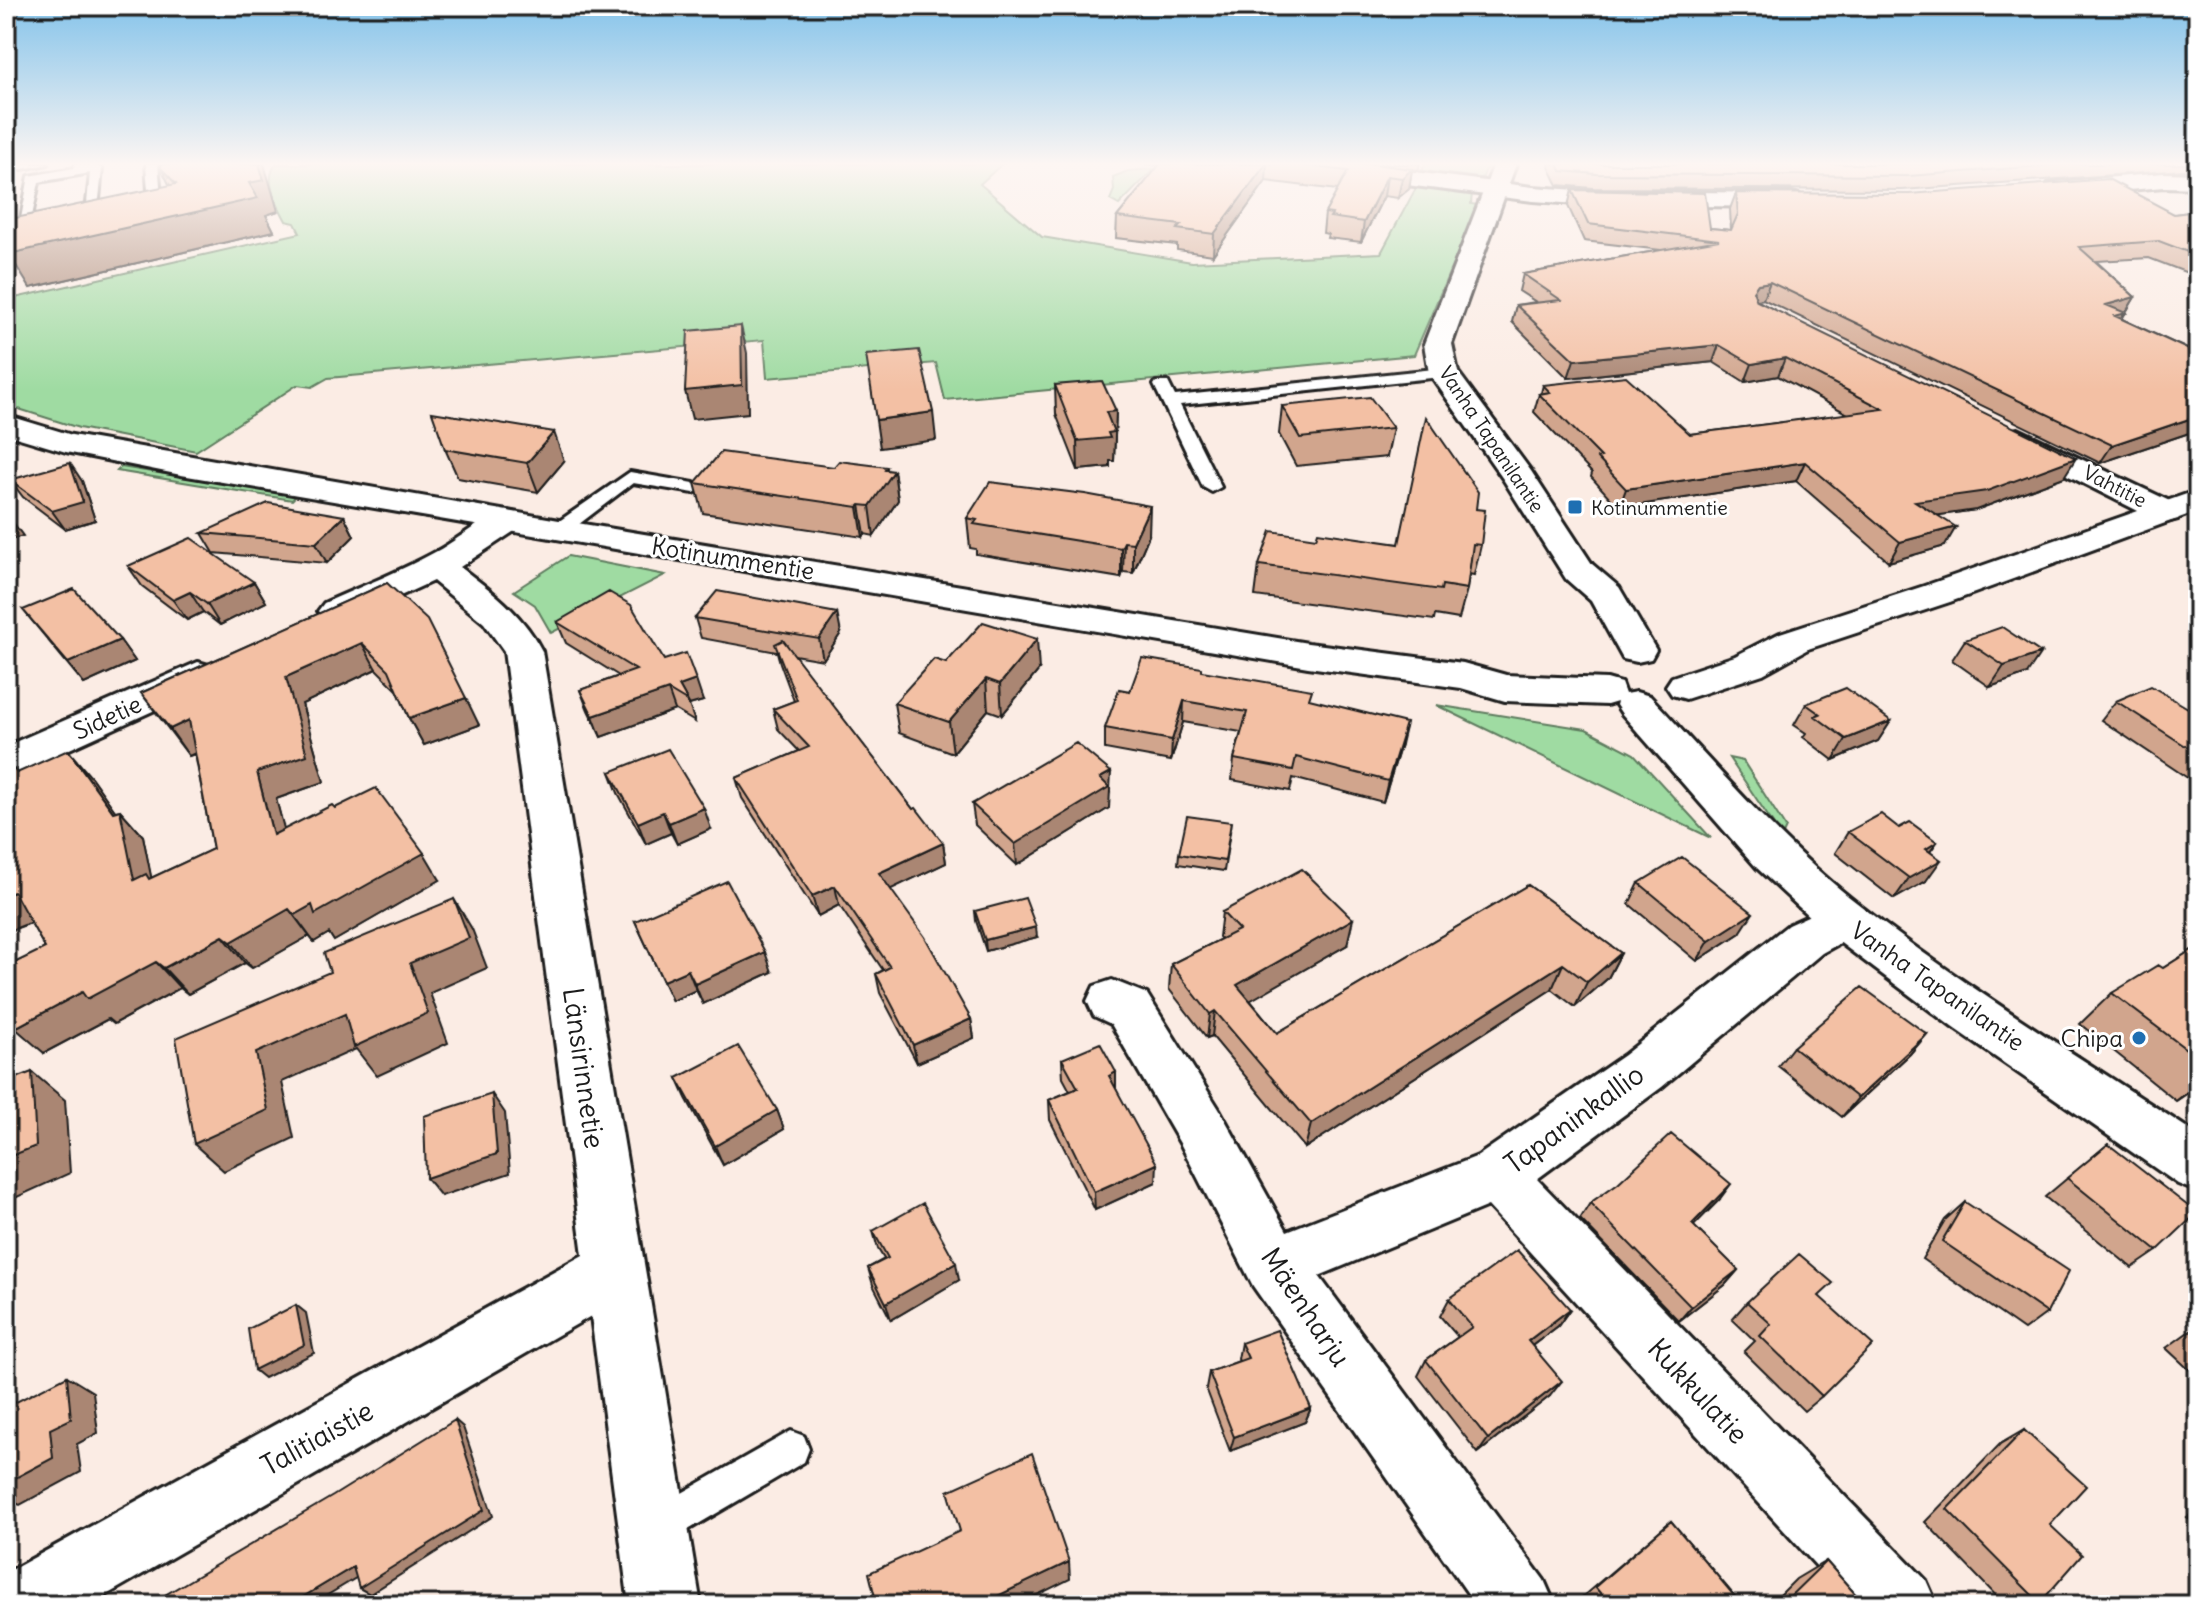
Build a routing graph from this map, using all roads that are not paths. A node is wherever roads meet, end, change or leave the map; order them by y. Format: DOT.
graph roads {
  1 [pos="1477,239"];
  2 [pos="1444,373"];
  3 [pos="1989,423"];
  4 [pos="6,424"];
  5 [pos="1212,487"];
  6 [pos="694,488"];
  7 [pos="2182,506"];
  8 [pos="507,521"];
  9 [pos="559,530"];
  10 [pos="437,567"];
  11 [pos="303,627"];
  12 [pos="225,663"];
  13 [pos="1639,677"];
  14 [pos="6,763"];
  15 [pos="1843,919"];
  16 [pos="1112,1001"];
  17 [pos="2191,1151"];
  18 [pos="1498,1175"];
  19 [pos="1274,1265"];
  20 [pos="614,1270"];
  21 [pos="791,1449"];
  22 [pos="653,1530"];
  23 [pos="20,1605"];
  24 [pos="665,1605"];
  25 [pos="1519,1605"];
  26 [pos="1901,1605"];
  1 -- 2 [label="street, Vanha Tapanilantie"];
  2 -- 5 [label="lane"];
  2 -- 13 [label="street, Vanha Tapanilantie"];
  3 -- 7 [label="street, Vahtitie"];
  4 -- 8 [label="street, Kotinummentie"];
  6 -- 9 [label="lane"];
  7 -- 13 [label="street, Kotinummentie"];
  8 -- 9 [label="street, Kotinummentie"];
  8 -- 10 [label="street"];
  9 -- 13 [label="street, Kotinummentie"];
  10 -- 11 [label="street"];
  10 -- 20 [label="street, Länsirinnetie"];
  12 -- 14 [label="street, Sidetie"];
  13 -- 15 [label="street, Vanha Tapanilantie"];
  15 -- 17 [label="street, Vanha Tapanilantie"];
  15 -- 18 [label="street, Tapaninkallio"];
  16 -- 19 [label="street, Mäenharju"];
  18 -- 19 [label="street, Tapaninkallio"];
  18 -- 26 [label="street, Kukkulatie"];
  19 -- 25 [label="street, Mäenharju"];
  20 -- 22 [label="street, Länsirinnetie"];
  20 -- 23 [label="street, Talitiaistie"];
  21 -- 22 [label="lane"];
  22 -- 24 [label="street, Länsirinnetie"];
}
